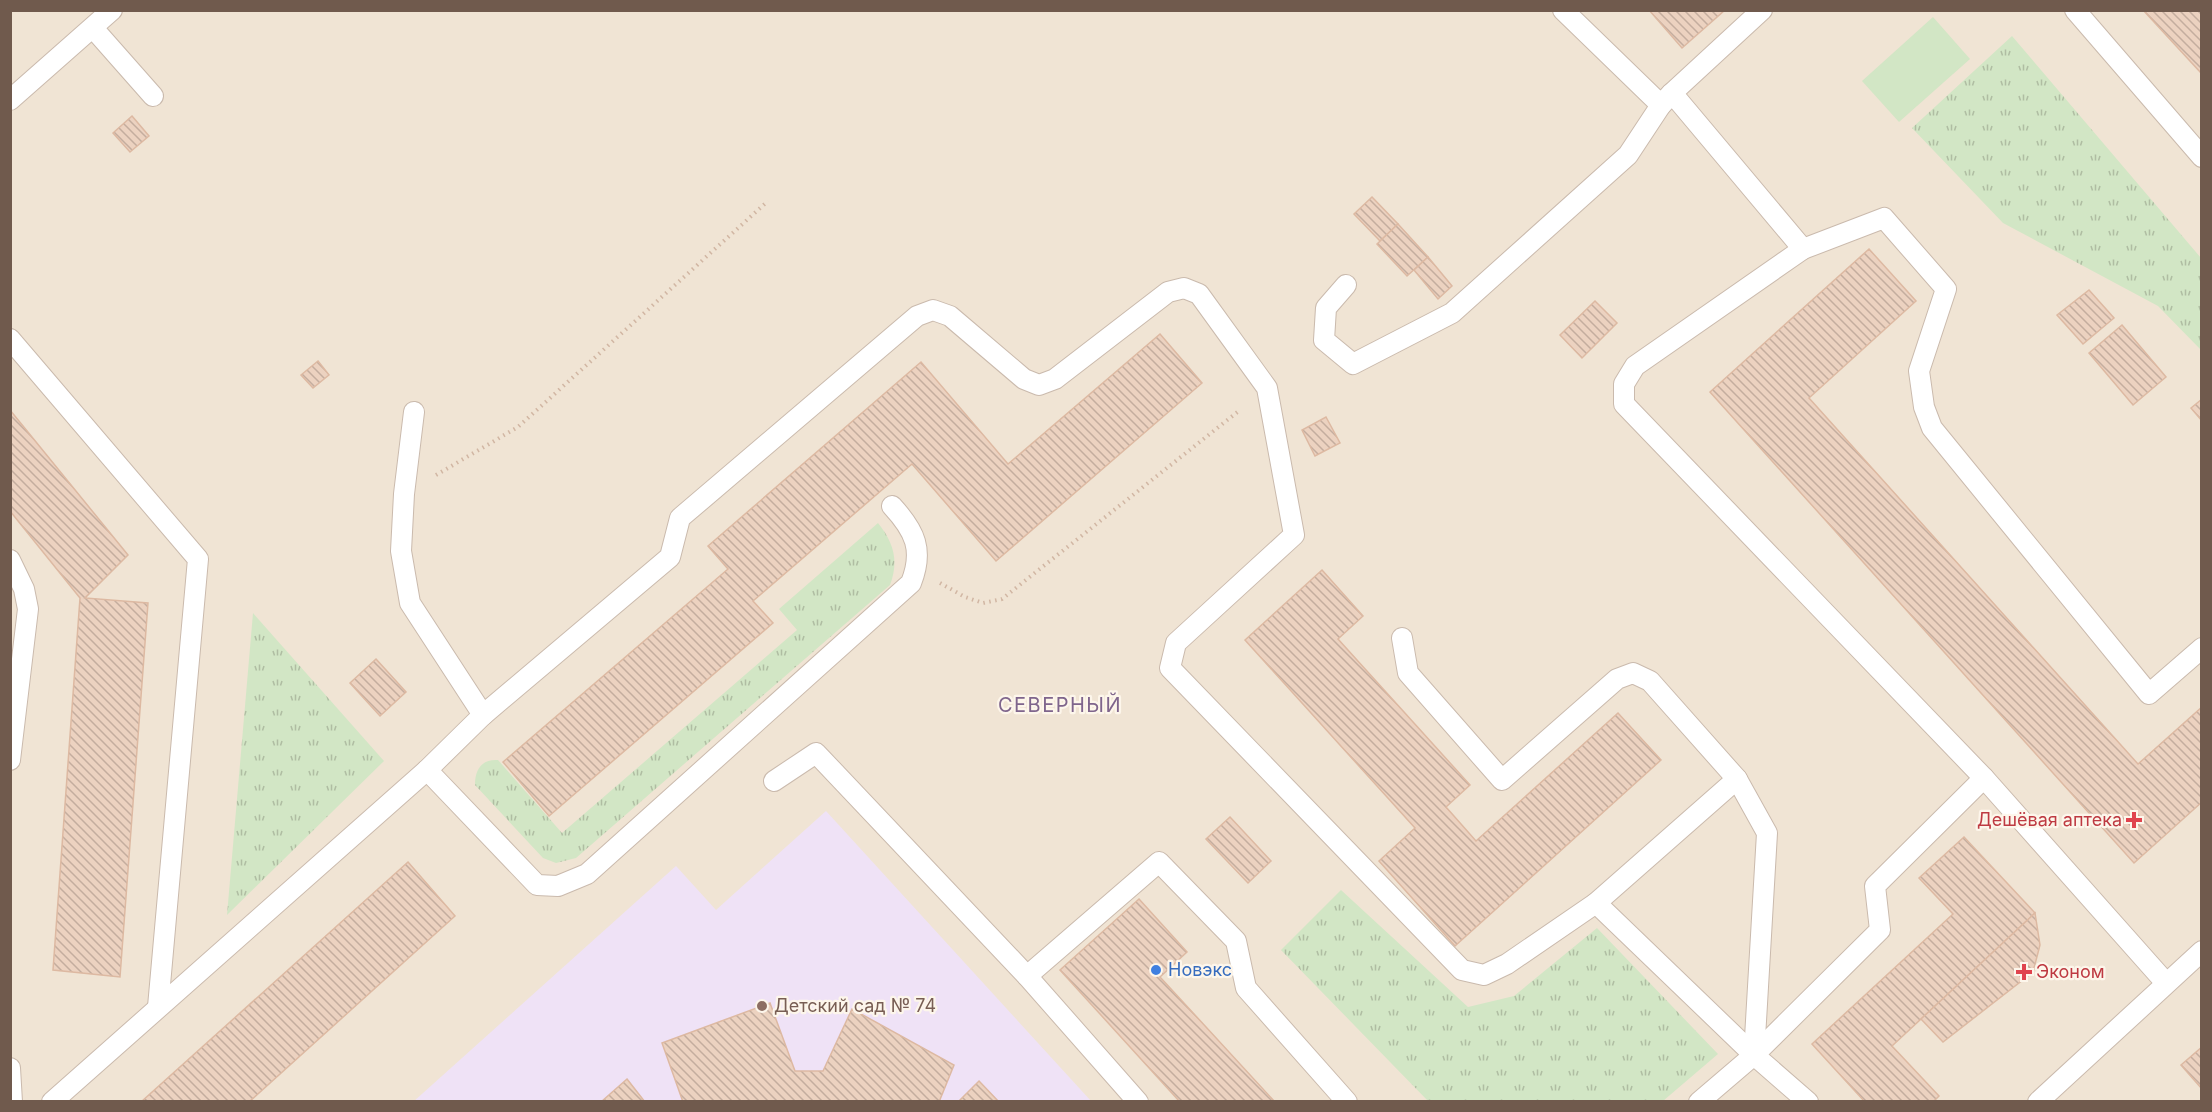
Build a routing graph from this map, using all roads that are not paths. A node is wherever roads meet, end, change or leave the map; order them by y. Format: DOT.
graph roads {
  1 [pos="112,10"];
  2 [pos="1563,10"];
  3 [pos="1762,10"];
  4 [pos="2075,10"];
  5 [pos="93,28"];
  6 [pos="153,96"];
  7 [pos="1666,99"];
  8 [pos="10,100"];
  9 [pos="2202,157"];
  10 [pos="1803,249"];
  11 [pos="1346,285"];
  12 [pos="10,339"];
  13 [pos="414,412"];
  14 [pos="892,506"];
  15 [pos="10,560"];
  16 [pos="1402,638"];
  17 [pos="2202,648"];
  18 [pos="483,715"];
  19 [pos="10,760"];
  20 [pos="427,770"];
  21 [pos="1984,778"];
  22 [pos="1737,779"];
  23 [pos="774,781"];
  24 [pos="1596,903"];
  25 [pos="2202,951"];
  26 [pos="1027,976"];
  27 [pos="2166,983"];
  28 [pos="158,1007"];
  29 [pos="1754,1055"];
  30 [pos="10,1068"];
  31 [pos="12,1101"];
  32 [pos="52,1101"];
  33 [pos="1138,1101"];
  34 [pos="1347,1101"];
  35 [pos="1699,1101"];
  36 [pos="1808,1101"];
  37 [pos="2038,1101"];
  1 -- 5 [label="lane"];
  2 -- 7 [label="lane"];
  3 -- 7 [label="lane"];
  4 -- 9 [label="lane"];
  5 -- 6 [label="lane"];
  5 -- 8 [label="lane"];
  7 -- 10 [label="lane"];
  7 -- 11 [label="lane"];
  10 -- 17 [label="lane"];
  10 -- 21 [label="lane"];
  12 -- 28 [label="lane"];
  13 -- 18 [label="lane"];
  14 -- 20 [label="lane"];
  15 -- 19 [label="lane"];
  16 -- 22 [label="lane"];
  18 -- 20 [label="lane"];
  18 -- 24 [label="lane"];
  20 -- 28 [label="lane"];
  21 -- 27 [label="lane"];
  21 -- 29 [label="lane"];
  22 -- 24 [label="lane"];
  22 -- 29 [label="lane"];
  23 -- 26 [label="lane"];
  24 -- 29 [label="lane"];
  25 -- 27 [label="lane"];
  26 -- 33 [label="lane"];
  26 -- 34 [label="lane"];
  27 -- 37 [label="lane"];
  28 -- 32 [label="lane"];
  29 -- 35 [label="lane"];
  29 -- 36 [label="lane"];
  30 -- 31 [label="lane"];
}
